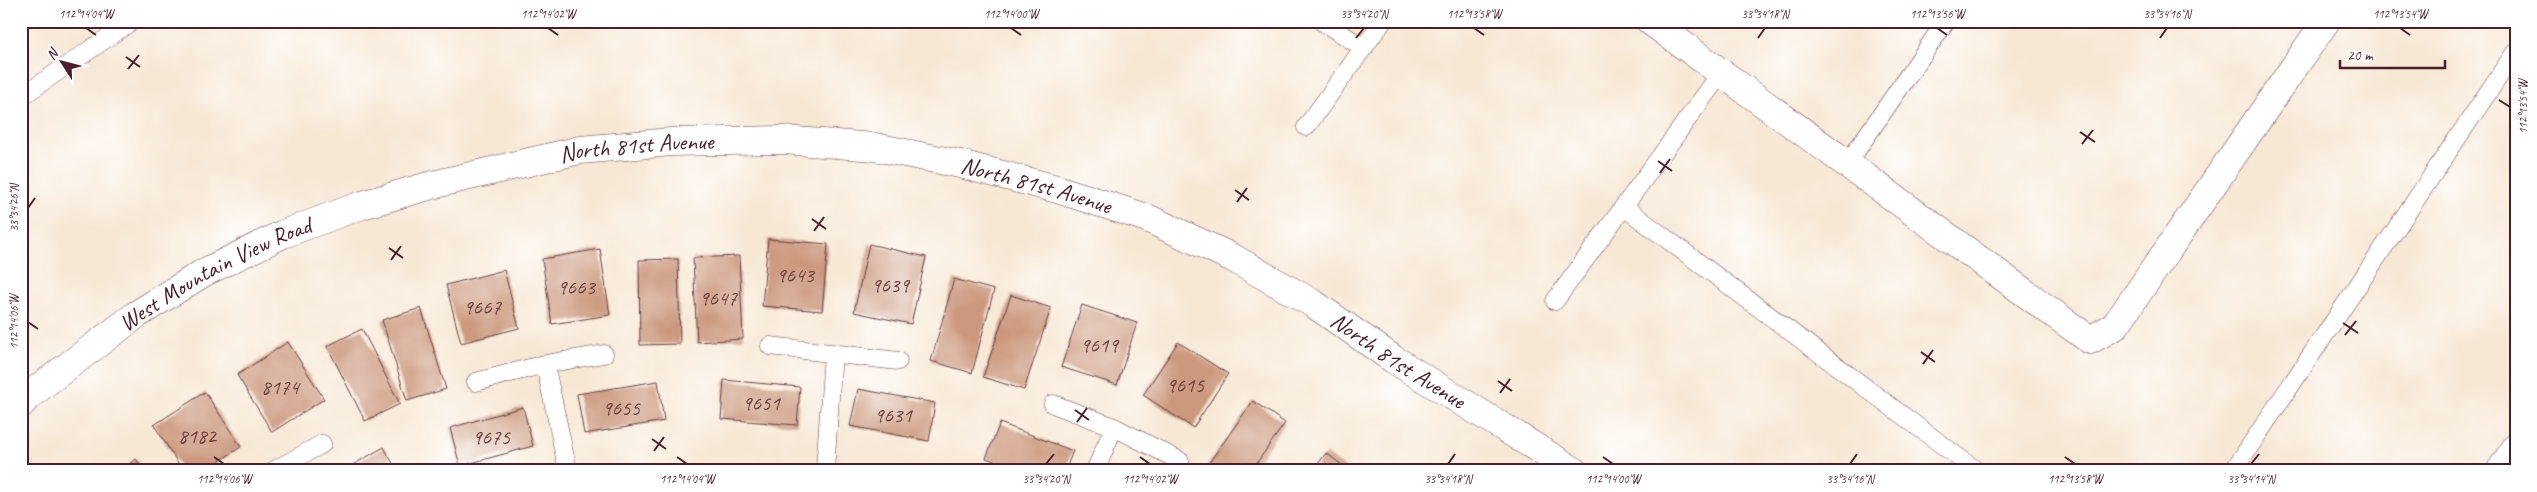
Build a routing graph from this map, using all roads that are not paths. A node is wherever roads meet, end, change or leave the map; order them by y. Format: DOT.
graph roads {
  1 [pos="132,21"];
  2 [pos="1321,21"];
  3 [pos="1383,21"];
  4 [pos="1650,21"];
  5 [pos="1946,21"];
  6 [pos="2326,21"];
  7 [pos="1364,48"];
  8 [pos="2516,51"];
  9 [pos="1721,73"];
  10 [pos="21,89"];
  11 [pos="1306,128"];
  12 [pos="1847,164"];
  13 [pos="432,185"];
  14 [pos="1624,206"];
  15 [pos="1555,301"];
  16 [pos="770,346"];
  17 [pos="604,354"];
  18 [pos="833,354"];
  19 [pos="898,361"];
  20 [pos="546,364"];
  21 [pos="476,382"];
  22 [pos="21,404"];
  23 [pos="1053,404"];
  24 [pos="1114,427"];
  25 [pos="322,444"];
  26 [pos="2516,447"];
  27 [pos="1180,461"];
  28 [pos="273,471"];
  29 [pos="568,471"];
  30 [pos="826,471"];
  31 [pos="1095,471"];
  32 [pos="1574,471"];
  33 [pos="1977,471"];
  34 [pos="2233,471"];
  35 [pos="2500,471"];
  1 -- 10 [label="lane"];
  2 -- 7 [label="lane"];
  3 -- 7 [label="lane"];
  4 -- 9 [label="street"];
  5 -- 12 [label="lane"];
  6 -- 12 [label="street"];
  7 -- 11 [label="lane"];
  8 -- 34 [label="lane"];
  9 -- 12 [label="street"];
  9 -- 14 [label="lane"];
  13 -- 22 [label="street, West Mountain View Road"];
  13 -- 32 [label="street, North 81st Avenue"];
  14 -- 15 [label="lane"];
  14 -- 33 [label="lane"];
  16 -- 18 [label="lane"];
  17 -- 20 [label="lane"];
  18 -- 19 [label="lane"];
  18 -- 30 [label="lane"];
  20 -- 21 [label="lane"];
  20 -- 29 [label="lane"];
  23 -- 24 [label="lane"];
  24 -- 27 [label="lane"];
  24 -- 31 [label="lane"];
  25 -- 28 [label="lane"];
  26 -- 35 [label="street"];
}
